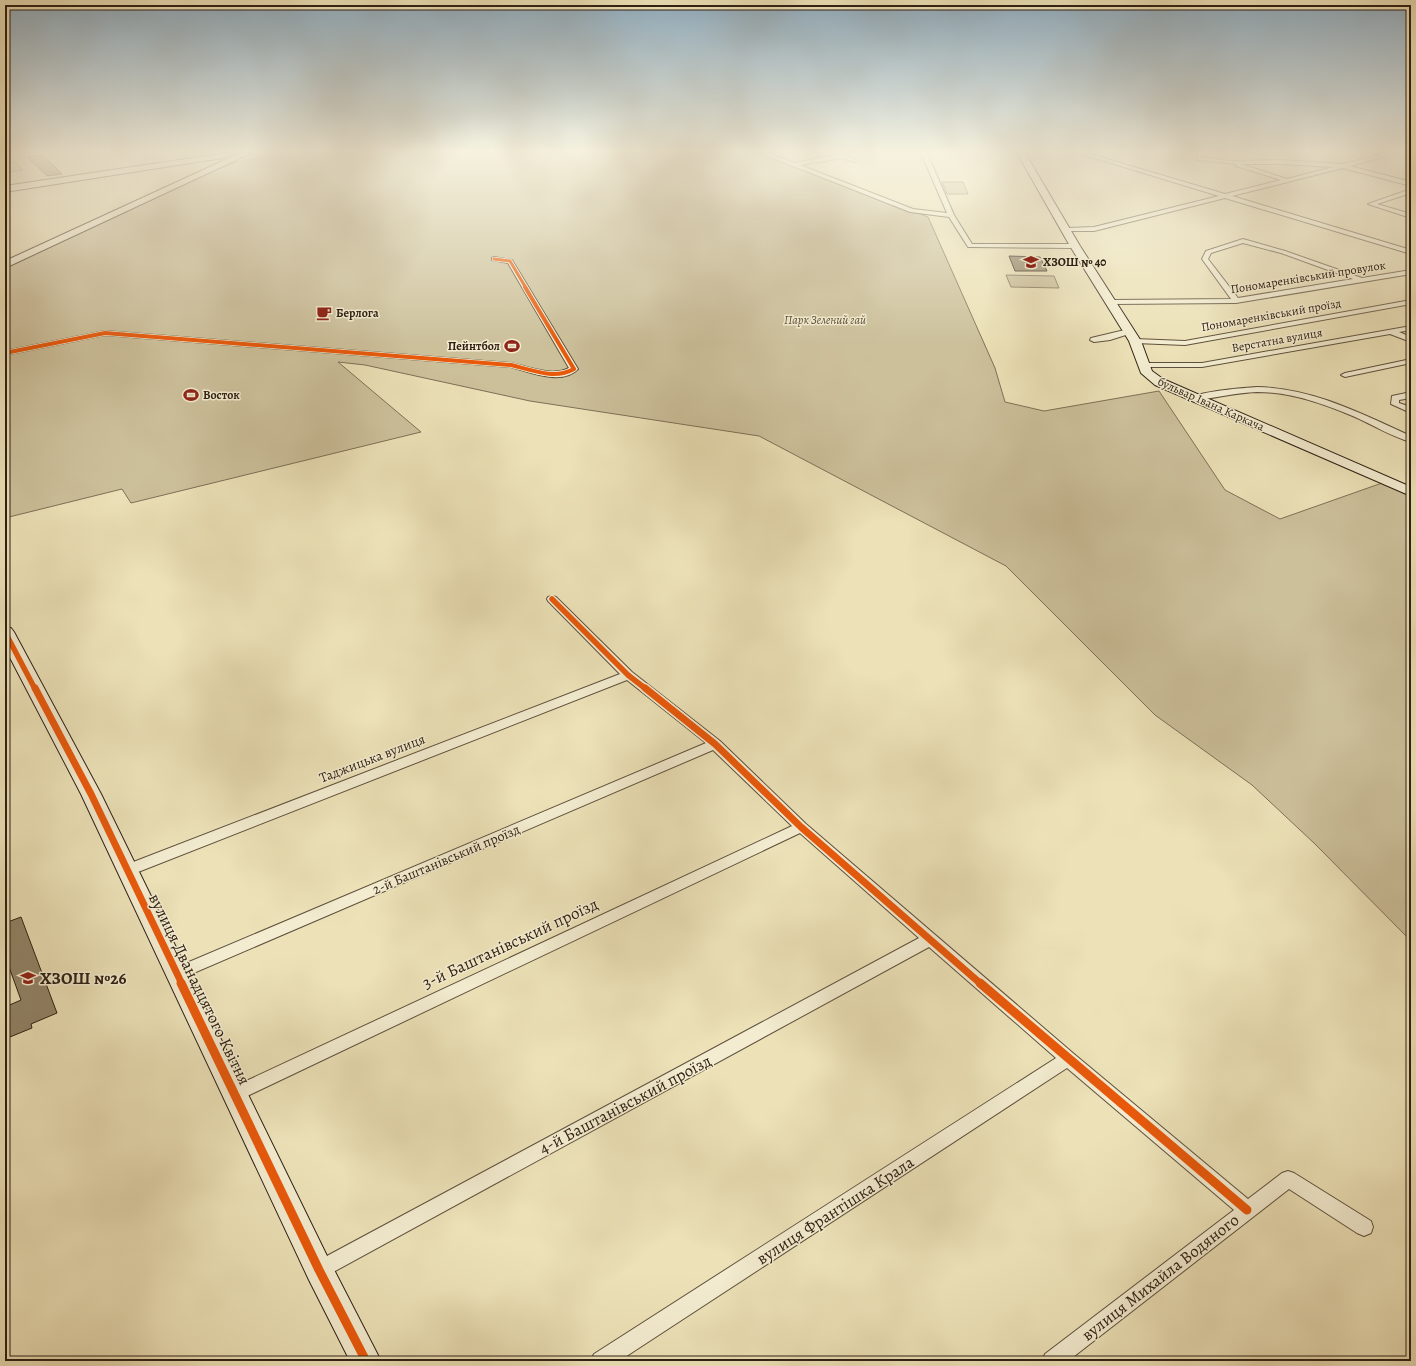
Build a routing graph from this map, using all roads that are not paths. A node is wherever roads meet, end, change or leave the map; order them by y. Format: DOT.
graph roads {
  1 [pos="109,217"];
  2 [pos="952,217"];
  3 [pos="1059,217"];
  4 [pos="1143,217"];
  5 [pos="1294,217"];
  6 [pos="1067,230"];
  7 [pos="1075,246"];
  8 [pos="1411,252"];
  9 [pos="494,259"];
  10 [pos="5,265"];
  11 [pos="1411,272"];
  12 [pos="1360,280"];
  13 [pos="1236,301"];
  14 [pos="1112,302"];
  15 [pos="1411,302"];
  16 [pos="1411,328"];
  17 [pos="1392,332"];
  18 [pos="1132,336"];
  19 [pos="1094,340"];
  20 [pos="1411,340"];
  21 [pos="5,353"];
  22 [pos="1411,361"];
  23 [pos="1145,365"];
  24 [pos="1345,375"];
  25 [pos="1411,395"];
  26 [pos="1196,398"];
  27 [pos="1411,410"];
  28 [pos="1411,439"];
  29 [pos="1411,492"];
  30 [pos="552,599"];
  31 [pos="7,642"];
  32 [pos="628,675"];
  33 [pos="715,744"];
  34 [pos="801,827"];
  35 [pos="128,870"];
  36 [pos="931,939"];
  37 [pos="176,974"];
  38 [pos="1068,1059"];
  39 [pos="235,1094"];
  40 [pos="1247,1210"];
  41 [pos="1364,1227"];
  42 [pos="319,1270"];
  43 [pos="366,1361"];
  44 [pos="601,1361"];
  45 [pos="1052,1361"];
  1 -- 10 [label="street"];
  2 -- 7 [label="street"];
  3 -- 6 [label="street, бульвар Івана Каркача"];
  4 -- 6 [label="street"];
  5 -- 8 [label="street"];
  6 -- 7 [label="street, бульвар Івана Каркача"];
  7 -- 14 [label="street, бульвар Івана Каркача"];
  9 -- 21 [label="street"];
  11 -- 12 [label="street, Пономаренківський провулок"];
  12 -- 13 [label="street, Пономаренківський провулок"];
  12 -- 13 [label="street"];
  13 -- 14 [label="street, Пономаренківський провулок"];
  14 -- 18 [label="street, бульвар Івана Каркача"];
  15 -- 18 [label="street, Пономаренківський проїзд"];
  16 -- 17 [label="street, Верстатна вулиця"];
  17 -- 20 [label="street"];
  17 -- 23 [label="street, Верстатна вулиця"];
  18 -- 19 [label="street, Пономаренківський проїзд"];
  18 -- 23 [label="street, бульвар Івана Каркача"];
  22 -- 24 [label="street"];
  23 -- 26 [label="street, бульвар Івана Каркача"];
  25 -- 27 [label="street"];
  26 -- 28 [label="street"];
  26 -- 29 [label="street, бульвар Івана Каркача"];
  30 -- 32 [label="street"];
  31 -- 35 [label="street, вулиця Дванадцятого Квітня"];
  32 -- 33 [label="street"];
  32 -- 35 [label="street, Таджицька вулиця"];
  33 -- 34 [label="street"];
  33 -- 37 [label="street, 2-й Баштанівський проїзд"];
  34 -- 36 [label="street"];
  34 -- 39 [label="street, 3-й Баштанівський проїзд"];
  35 -- 37 [label="street, вулиця Дванадцятого Квітня"];
  36 -- 38 [label="street"];
  36 -- 42 [label="street, 4-й Баштанівський проїзд"];
  37 -- 39 [label="street, вулиця Дванадцятого Квітня"];
  38 -- 40 [label="street"];
  38 -- 44 [label="street, вулиця Франтішка Крала"];
  39 -- 42 [label="street, вулиця Дванадцятого Квітня"];
  40 -- 41 [label="street, вулиця Михайла Водяного"];
  40 -- 45 [label="street, вулиця Михайла Водяного"];
  42 -- 43 [label="street, вулиця Дванадцятого Квітня"];
}
